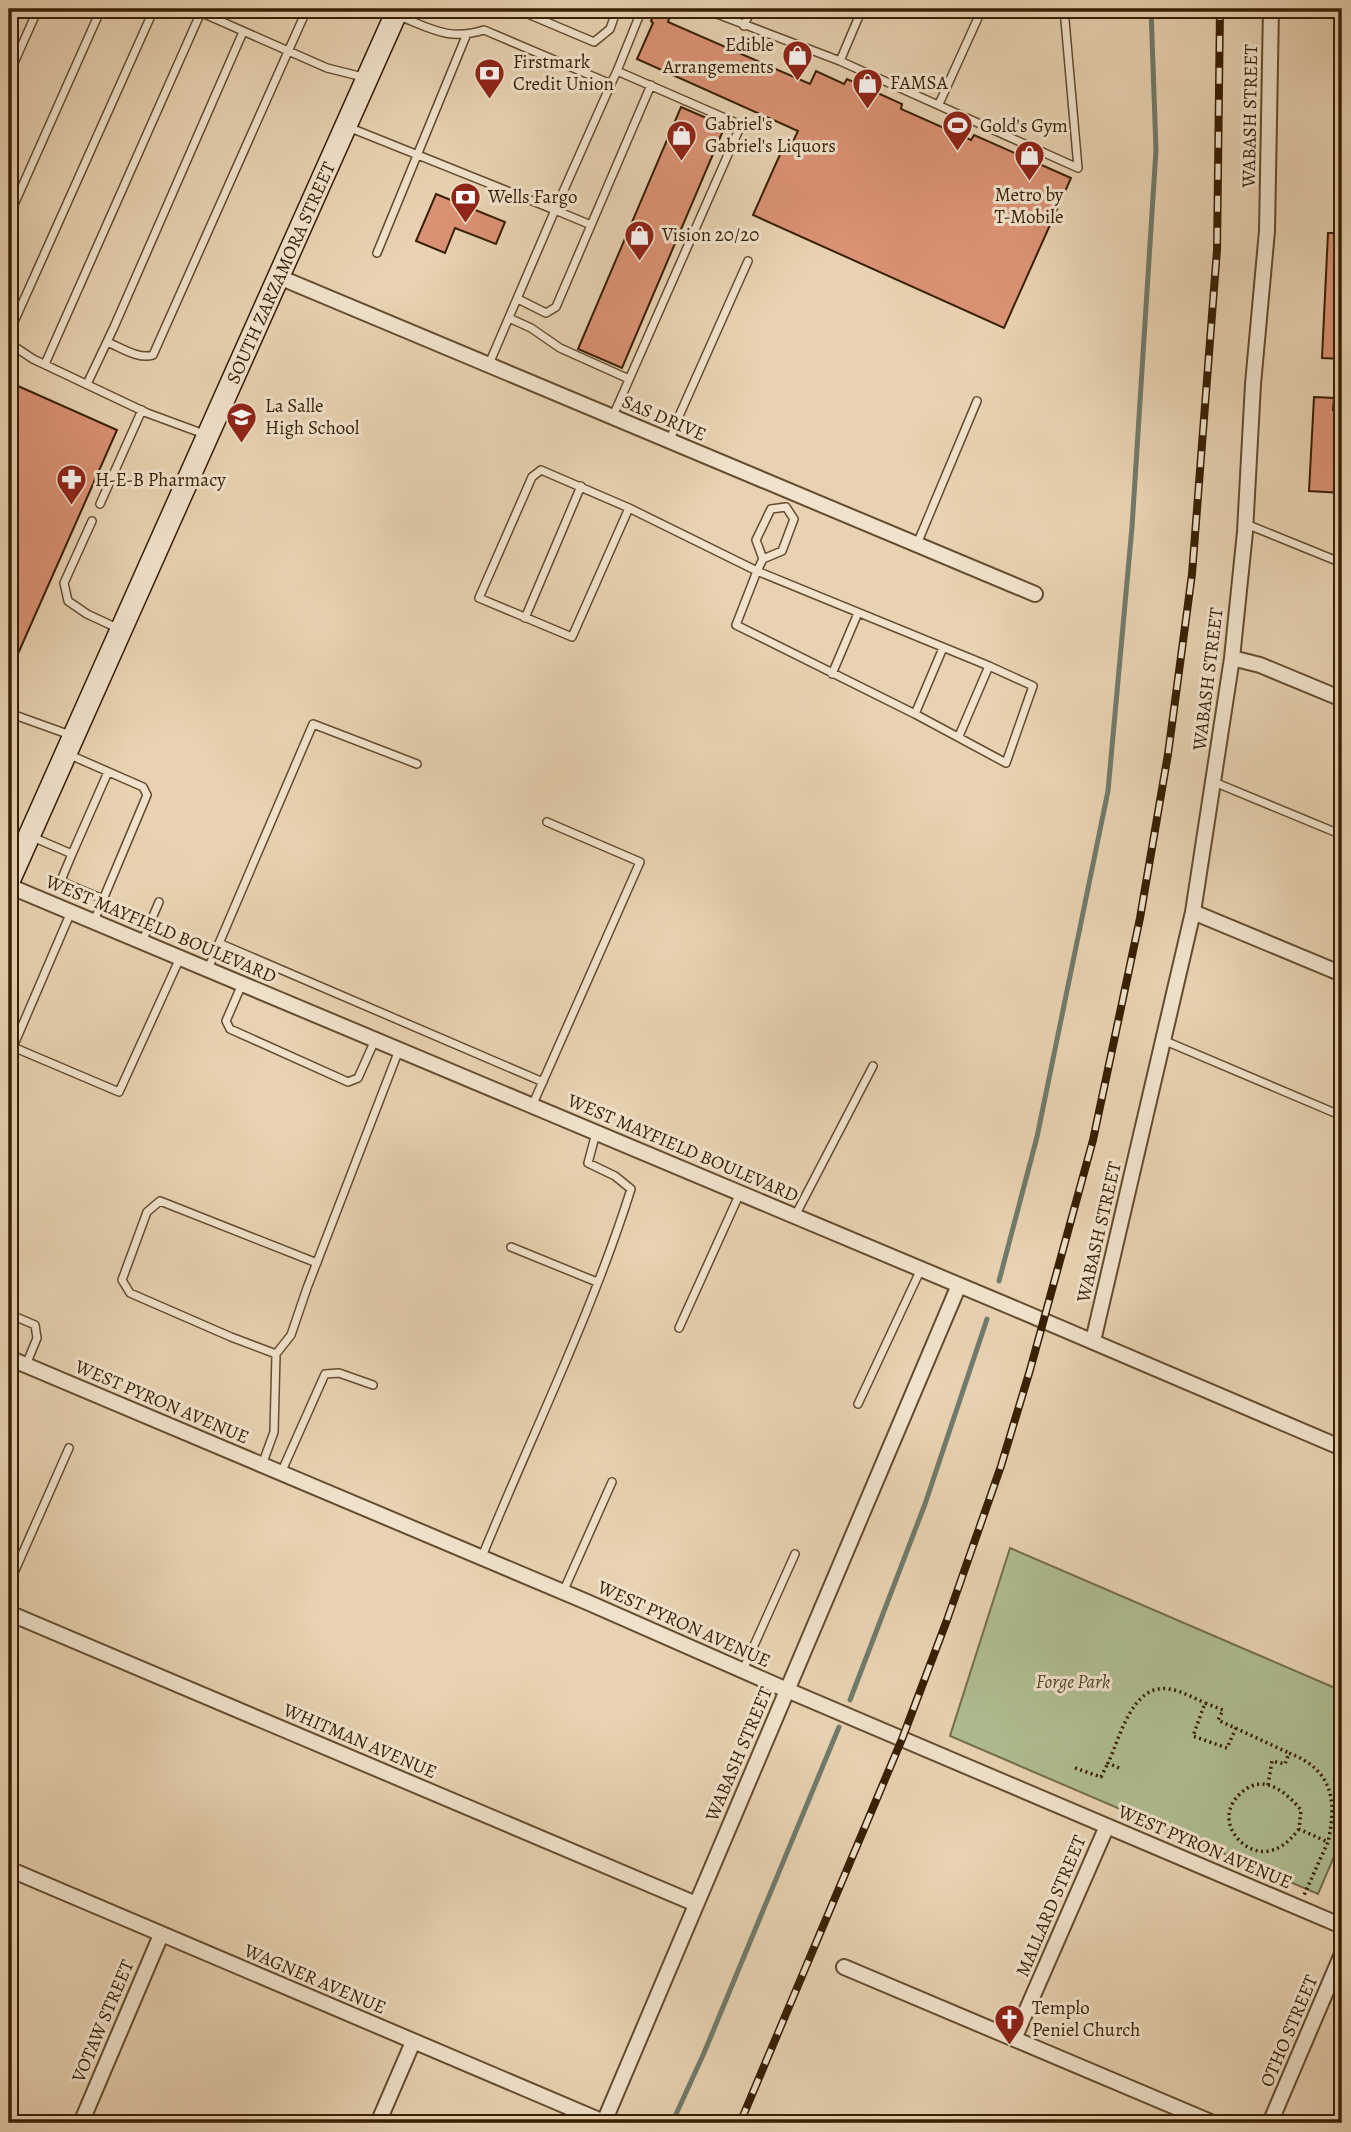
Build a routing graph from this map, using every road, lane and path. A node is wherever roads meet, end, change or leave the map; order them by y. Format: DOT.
graph roads {
  1 [pos="38,9"];
  2 [pos="101,9"];
  3 [pos="154,9"];
  4 [pos="307,9"];
  5 [pos="516,9"];
  6 [pos="617,9"];
  7 [pos="642,9"];
  8 [pos="704,9"];
  9 [pos="751,9"];
  10 [pos="862,9"];
  11 [pos="982,9"];
  12 [pos="1064,9"];
  13 [pos="1271,9"];
  14 [pos="197,10"];
  15 [pos="396,11"];
  16 [pos="744,26"];
  17 [pos="243,32"];
  18 [pos="466,36"];
  19 [pos="289,52"];
  20 [pos="839,61"];
  21 [pos="617,71"];
  22 [pos="9,74"];
  23 [pos="368,78"];
  24 [pos="611,84"];
  25 [pos="651,85"];
  26 [pos="939,104"];
  27 [pos="346,126"];
  28 [pos="418,155"];
  29 [pos="555,210"];
  30 [pos="9,216"];
  31 [pos="591,225"];
  32 [pos="377,253"];
  33 [pos="748,261"];
  34 [pos="279,277"];
  35 [pos="518,299"];
  36 [pos="509,318"];
  37 [pos="9,333"];
  38 [pos="107,342"];
  39 [pos="9,344"];
  40 [pos="45,364"];
  41 [pos="488,365"];
  42 [pos="629,379"];
  43 [pos="87,384"];
  44 [pos="977,401"];
  45 [pos="142,410"];
  46 [pos="612,417"];
  47 [pos="208,435"];
  48 [pos="670,441"];
  49 [pos="581,486"];
  50 [pos="793,492"];
  51 [pos="100,504"];
  52 [pos="786,507"];
  53 [pos="628,508"];
  54 [pos="92,522"];
  55 [pos="1245,524"];
  56 [pos="916,544"];
  57 [pos="762,559"];
  58 [pos="1342,563"];
  59 [pos="757,571"];
  60 [pos="1035,594"];
  61 [pos="858,613"];
  62 [pos="525,618"];
  63 [pos="121,629"];
  64 [pos="943,648"];
  65 [pos="1232,658"];
  66 [pos="989,666"];
  67 [pos="832,674"];
  68 [pos="1342,699"];
  69 [pos="9,713"];
  70 [pos="915,714"];
  71 [pos="959,736"];
  72 [pos="70,745"];
  73 [pos="417,764"];
  74 [pos="108,772"];
  75 [pos="1214,782"];
  76 [pos="547,821"];
  77 [pos="1342,835"];
  78 [pos="29,836"];
  79 [pos="72,854"];
  80 [pos="9,884"];
  81 [pos="103,899"];
  82 [pos="159,902"];
  83 [pos="71,912"];
  84 [pos="1193,912"];
  85 [pos="94,922"];
  86 [pos="142,942"];
  87 [pos="219,943"];
  88 [pos="180,958"];
  89 [pos="207,969"];
  90 [pos="1342,974"];
  91 [pos="242,984"];
  92 [pos="375,1040"];
  93 [pos="1163,1040"];
  94 [pos="11,1047"];
  95 [pos="399,1050"];
  96 [pos="9,1057"];
  97 [pos="873,1066"];
  98 [pos="542,1082"];
  99 [pos="532,1106"];
  100 [pos="1342,1116"];
  101 [pos="597,1133"];
  102 [pos="740,1193"];
  103 [pos="794,1216"];
  104 [pos="511,1247"];
  105 [pos="317,1263"];
  106 [pos="921,1269"];
  107 [pos="597,1282"];
  108 [pos="959,1284"];
  109 [pos="9,1314"];
  110 [pos="679,1328"];
  111 [pos="1093,1341"];
  112 [pos="276,1354"];
  113 [pos="9,1358"];
  114 [pos="26,1366"];
  115 [pos="373,1385"];
  116 [pos="858,1404"];
  117 [pos="69,1448"];
  118 [pos="1342,1448"];
  119 [pos="262,1465"];
  120 [pos="281,1473"];
  121 [pos="612,1482"];
  122 [pos="795,1554"];
  123 [pos="481,1559"];
  124 [pos="9,1584"];
  125 [pos="563,1592"];
  126 [pos="9,1613"];
  127 [pos="742,1671"];
  128 [pos="787,1690"];
  129 [pos="1205,1703"];
  130 [pos="1236,1728"];
  131 [pos="1289,1753"];
  132 [pos="1108,1763"];
  133 [pos="1075,1768"];
  134 [pos="1119,1768"];
  135 [pos="1268,1785"];
  136 [pos="1107,1826"];
  137 [pos="1299,1829"];
  138 [pos="1328,1842"];
  139 [pos="9,1869"];
  140 [pos="1309,1884"];
  141 [pos="696,1904"];
  142 [pos="1342,1926"];
  143 [pos="161,1935"];
  144 [pos="1342,1954"];
  145 [pos="844,1967"];
  146 [pos="1014,2039"];
  147 [pos="413,2042"];
  148 [pos="80,2123"];
  149 [pos="378,2123"];
  150 [pos="605,2123"];
  151 [pos="1213,2123"];
  152 [pos="1270,2123"];
  1 -- 22 [label="lane"];
  2 -- 30 [label="lane"];
  3 -- 37 [label="lane"];
  4 -- 19 [label="lane"];
  5 -- 6 [label="lane"];
  7 -- 21 [label="lane"];
  8 -- 16 [label="lane"];
  9 -- 16 [label="lane"];
  10 -- 20 [label="lane"];
  11 -- 26 [label="lane"];
  12 -- 26 [label="lane"];
  13 -- 55 [label="street, WABASH STREET"];
  14 -- 17 [label="lane"];
  14 -- 40 [label="lane"];
  15 -- 18 [label="lane"];
  15 -- 23 [label="main road, SOUTH ZARZAMORA STREET"];
  16 -- 20 [label="lane"];
  17 -- 19 [label="lane"];
  17 -- 38 [label="lane"];
  18 -- 24 [label="lane"];
  18 -- 28 [label="lane"];
  19 -- 23 [label="lane"];
  19 -- 38 [label="lane"];
  20 -- 26 [label="lane"];
  21 -- 24 [label="lane"];
  21 -- 25 [label="lane"];
  23 -- 27 [label="main road, SOUTH ZARZAMORA STREET"];
  24 -- 29 [label="lane"];
  25 -- 31 [label="lane"];
  25 -- 42 [label="lane"];
  27 -- 28 [label="lane"];
  27 -- 34 [label="main road, SOUTH ZARZAMORA STREET"];
  28 -- 29 [label="lane"];
  28 -- 32 [label="lane"];
  29 -- 31 [label="lane"];
  29 -- 35 [label="lane"];
  31 -- 35 [label="lane"];
  33 -- 48 [label="lane"];
  34 -- 41 [label="street, SAS DRIVE"];
  34 -- 47 [label="main road, SOUTH ZARZAMORA STREET"];
  35 -- 36 [label="lane"];
  36 -- 41 [label="lane"];
  36 -- 42 [label="lane"];
  38 -- 43 [label="lane"];
  39 -- 40 [label="lane"];
  40 -- 43 [label="lane"];
  41 -- 46 [label="street, SAS DRIVE"];
  42 -- 46 [label="lane"];
  43 -- 45 [label="lane"];
  44 -- 56 [label="lane"];
  45 -- 47 [label="lane"];
  45 -- 51 [label="lane"];
  46 -- 48 [label="street, SAS DRIVE"];
  47 -- 63 [label="main road, SOUTH ZARZAMORA STREET"];
  48 -- 50 [label="street, SAS DRIVE"];
  49 -- 53 [label="lane"];
  49 -- 62 [label="lane"];
  49 -- 62 [label="lane"];
  50 -- 52 [label="lane"];
  50 -- 56 [label="street, SAS DRIVE"];
  52 -- 57 [label="lane"];
  52 -- 57 [label="lane"];
  53 -- 59 [label="lane"];
  53 -- 62 [label="lane"];
  54 -- 63 [label="lane"];
  55 -- 58 [label="lane"];
  55 -- 65 [label="street, WABASH STREET"];
  56 -- 60 [label="street, SAS DRIVE"];
  57 -- 59 [label="lane"];
  59 -- 61 [label="lane"];
  59 -- 67 [label="lane"];
  61 -- 64 [label="lane"];
  61 -- 67 [label="lane"];
  63 -- 72 [label="main road, SOUTH ZARZAMORA STREET"];
  64 -- 66 [label="lane"];
  64 -- 70 [label="lane"];
  65 -- 68 [label="street"];
  65 -- 75 [label="street, WABASH STREET"];
  66 -- 71 [label="lane"];
  66 -- 71 [label="lane"];
  67 -- 70 [label="lane"];
  69 -- 72 [label="lane"];
  70 -- 71 [label="lane"];
  72 -- 74 [label="lane"];
  72 -- 78 [label="main road, SOUTH ZARZAMORA STREET"];
  73 -- 87 [label="lane"];
  74 -- 79 [label="lane"];
  74 -- 81 [label="lane"];
  75 -- 77 [label="lane"];
  75 -- 84 [label="street, WABASH STREET"];
  76 -- 98 [label="lane"];
  78 -- 79 [label="lane"];
  78 -- 80 [label="main road, SOUTH ZARZAMORA STREET"];
  79 -- 81 [label="lane"];
  80 -- 83 [label="street, WEST MAYFIELD BOULEVARD"];
  81 -- 85 [label="lane"];
  82 -- 86 [label="lane"];
  83 -- 85 [label="street, WEST MAYFIELD BOULEVARD"];
  83 -- 94 [label="lane"];
  84 -- 90 [label="street"];
  84 -- 93 [label="street, WABASH STREET"];
  85 -- 86 [label="street, WEST MAYFIELD BOULEVARD"];
  86 -- 88 [label="street, WEST MAYFIELD BOULEVARD"];
  87 -- 89 [label="lane"];
  87 -- 98 [label="lane"];
  88 -- 89 [label="street, WEST MAYFIELD BOULEVARD"];
  88 -- 94 [label="lane"];
  89 -- 91 [label="street, WEST MAYFIELD BOULEVARD"];
  91 -- 92 [label="street, WEST MAYFIELD BOULEVARD"];
  91 -- 92 [label="lane"];
  92 -- 95 [label="street, WEST MAYFIELD BOULEVARD"];
  93 -- 100 [label="lane"];
  93 -- 111 [label="street, WABASH STREET"];
  94 -- 96 [label="lane"];
  95 -- 99 [label="street, WEST MAYFIELD BOULEVARD"];
  95 -- 105 [label="lane"];
  97 -- 103 [label="lane"];
  98 -- 99 [label="lane"];
  99 -- 101 [label="street, WEST MAYFIELD BOULEVARD"];
  101 -- 102 [label="street, WEST MAYFIELD BOULEVARD"];
  101 -- 107 [label="lane"];
  102 -- 103 [label="street, WEST MAYFIELD BOULEVARD"];
  102 -- 110 [label="lane"];
  103 -- 106 [label="street, WEST MAYFIELD BOULEVARD"];
  104 -- 107 [label="lane"];
  105 -- 112 [label="lane"];
  105 -- 112 [label="lane"];
  106 -- 108 [label="street, WEST MAYFIELD BOULEVARD"];
  106 -- 116 [label="lane"];
  107 -- 123 [label="lane"];
  108 -- 111 [label="street, WEST MAYFIELD BOULEVARD"];
  108 -- 128 [label="street, WABASH STREET"];
  109 -- 114 [label="lane"];
  111 -- 118 [label="street, WEST MAYFIELD BOULEVARD"];
  112 -- 119 [label="lane"];
  113 -- 114 [label="street, WEST PYRON AVENUE"];
  114 -- 119 [label="street, WEST PYRON AVENUE"];
  115 -- 120 [label="lane"];
  117 -- 124 [label="lane"];
  119 -- 120 [label="street, WEST PYRON AVENUE"];
  120 -- 123 [label="street, WEST PYRON AVENUE"];
  121 -- 125 [label="lane"];
  122 -- 127 [label="lane"];
  123 -- 125 [label="street, WEST PYRON AVENUE"];
  125 -- 127 [label="street, WEST PYRON AVENUE"];
  126 -- 141 [label="street, WHITMAN AVENUE"];
  127 -- 128 [label="street, WEST PYRON AVENUE"];
  128 -- 136 [label="street, WEST PYRON AVENUE"];
  128 -- 141 [label="street, WABASH STREET"];
  129 -- 130 [label="path"];
  129 -- 130 [label="path"];
  129 -- 132 [label="path"];
  130 -- 131 [label="path"];
  131 -- 135 [label="path"];
  131 -- 138 [label="path"];
  132 -- 133 [label="path"];
  132 -- 134 [label="path"];
  135 -- 137 [label="path"];
  135 -- 137 [label="path"];
  136 -- 142 [label="street, WEST PYRON AVENUE"];
  136 -- 146 [label="street, MALLARD STREET"];
  137 -- 138 [label="path"];
  138 -- 140 [label="path"];
  139 -- 143 [label="street, WAGNER AVENUE"];
  141 -- 150 [label="street, WABASH STREET"];
  143 -- 147 [label="street, WAGNER AVENUE"];
  143 -- 148 [label="street, VOTAW STREET"];
  144 -- 152 [label="street, OTHO STREET"];
  145 -- 146 [label="street"];
  146 -- 151 [label="street"];
  147 -- 149 [label="street"];
  147 -- 150 [label="street, WAGNER AVENUE"];
}
